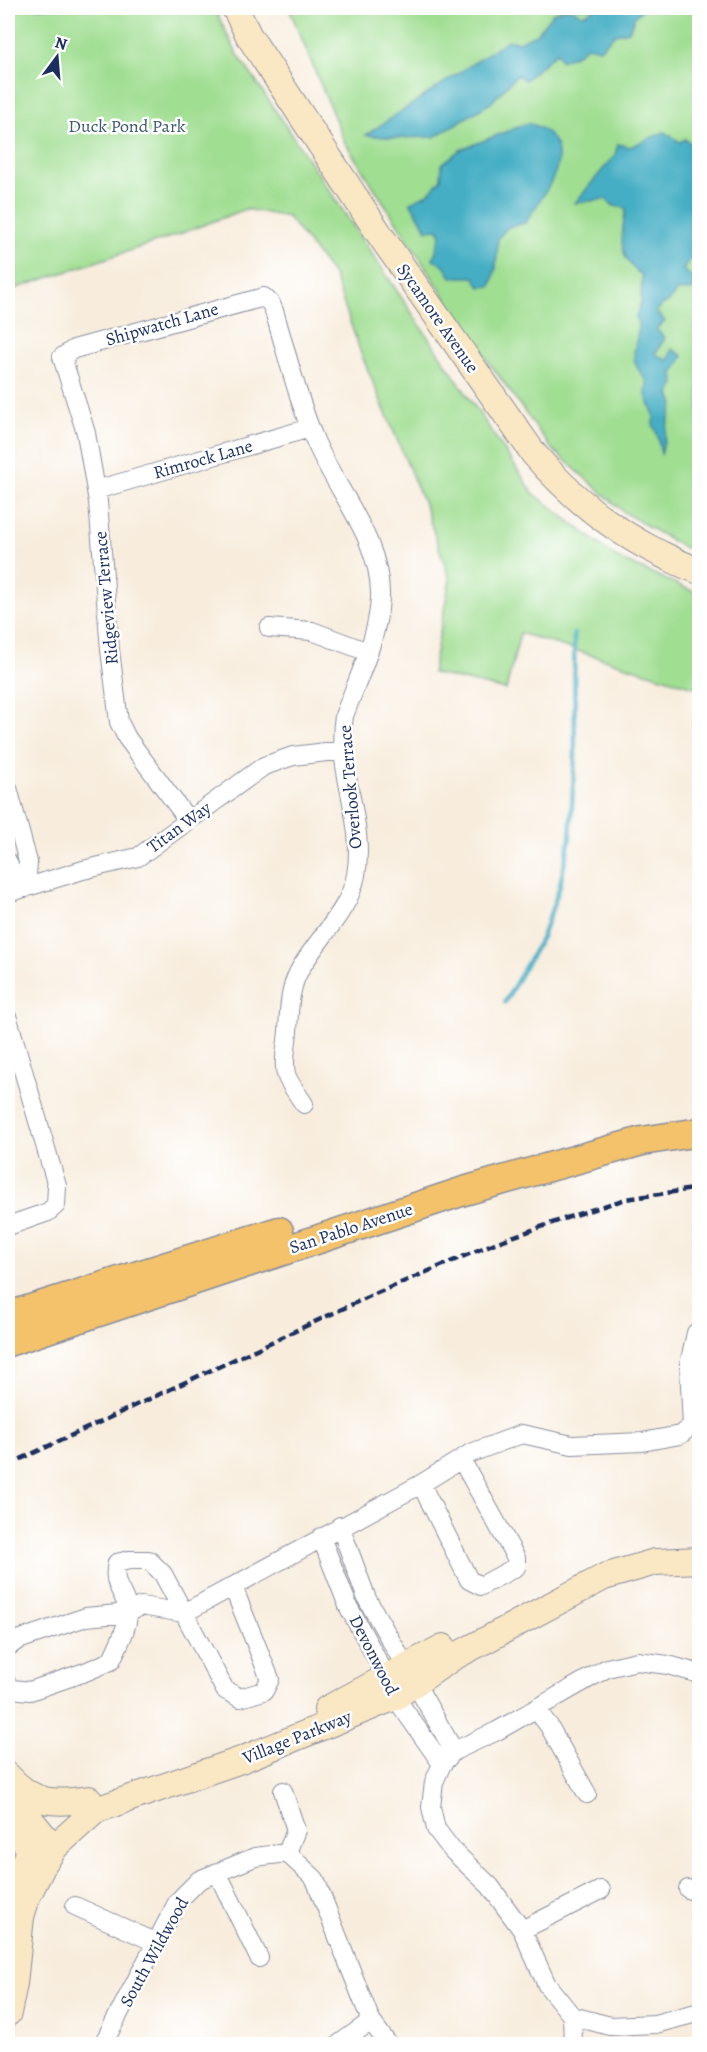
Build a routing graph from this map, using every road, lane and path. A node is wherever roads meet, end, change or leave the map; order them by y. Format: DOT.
graph roads {
  1 [pos="235,8"];
  2 [pos="264,297"];
  3 [pos="62,357"];
  4 [pos="310,428"];
  5 [pos="96,490"];
  6 [pos="699,571"];
  7 [pos="268,628"];
  8 [pos="368,652"];
  9 [pos="344,750"];
  10 [pos="8,788"];
  11 [pos="188,820"];
  12 [pos="8,862"];
  13 [pos="26,888"];
  14 [pos="8,893"];
  15 [pos="8,1019"];
  16 [pos="304,1104"];
  17 [pos="699,1113"];
  18 [pos="699,1132"];
  19 [pos="8,1226"];
  20 [pos="8,1316"];
  21 [pos="699,1332"];
  22 [pos="8,1342"];
  23 [pos="696,1424"];
  24 [pos="461,1459"];
  25 [pos="421,1484"];
  26 [pos="340,1526"];
  27 [pos="321,1537"];
  28 [pos="699,1546"];
  29 [pos="699,1560"];
  30 [pos="233,1587"];
  31 [pos="128,1613"];
  32 [pos="184,1613"];
  33 [pos="8,1647"];
  34 [pos="699,1674"];
  35 [pos="400,1681"];
  36 [pos="8,1685"];
  37 [pos="536,1709"];
  38 [pos="448,1758"];
  39 [pos="8,1776"];
  40 [pos="8,1788"];
  41 [pos="283,1791"];
  42 [pos="587,1794"];
  43 [pos="89,1798"];
  44 [pos="8,1823"];
  45 [pos="43,1849"];
  46 [pos="287,1853"];
  47 [pos="217,1872"];
  48 [pos="601,1890"];
  49 [pos="8,1900"];
  50 [pos="75,1906"];
  51 [pos="522,1930"];
  52 [pos="157,1943"];
  53 [pos="259,1958"];
  54 [pos="699,2012"];
  55 [pos="8,2013"];
  56 [pos="572,2016"];
  57 [pos="371,2021"];
  58 [pos="103,2044"];
  59 [pos="339,2044"];
  60 [pos="388,2044"];
  61 [pos="573,2044"];
  1 -- 6 [label="street, Sycamore Avenue"];
  2 -- 3 [label="street, Shipwatch Lane"];
  2 -- 4 [label="street, Overlook Terrace"];
  3 -- 5 [label="street, Ridgeview Terrace"];
  4 -- 5 [label="street, Rimrock Lane"];
  4 -- 8 [label="street, Overlook Terrace"];
  5 -- 11 [label="street, Ridgeview Terrace"];
  7 -- 8 [label="street"];
  8 -- 9 [label="street, Overlook Terrace"];
  9 -- 11 [label="street, Titan Way"];
  9 -- 16 [label="street, Overlook Terrace"];
  10 -- 13 [label="street"];
  11 -- 13 [label="street, Titan Way"];
  12 -- 13 [label="street"];
  13 -- 14 [label="street, Titan Way"];
  15 -- 19 [label="street"];
  17 -- 20 [label="main road, San Pablo Avenue"];
  18 -- 22 [label="main road, San Pablo Avenue"];
  21 -- 23 [label="street"];
  23 -- 24 [label="street"];
  24 -- 25 [label="street"];
  24 -- 25 [label="street"];
  25 -- 26 [label="street"];
  26 -- 27 [label="street"];
  26 -- 35 [label="street, Devonwood"];
  27 -- 30 [label="street"];
  27 -- 35 [label="street, Devonwood"];
  28 -- 35 [label="street, Village Parkway"];
  29 -- 35 [label="street, Village Parkway"];
  30 -- 32 [label="street"];
  30 -- 32 [label="street"];
  31 -- 32 [label="street"];
  31 -- 32 [label="street"];
  31 -- 33 [label="street"];
  31 -- 36 [label="street"];
  34 -- 37 [label="street"];
  35 -- 38 [label="street, Devonwood"];
  35 -- 43 [label="street, Village Parkway"];
  35 -- 45 [label="street, Village Parkway"];
  37 -- 38 [label="street"];
  37 -- 42 [label="street"];
  38 -- 51 [label="street"];
  39 -- 43 [label="street"];
  40 -- 45 [label="street"];
  41 -- 46 [label="street"];
  43 -- 45 [label="street, Village Parkway"];
  44 -- 45 [label="street"];
  45 -- 49 [label="street, Village Parkway"];
  45 -- 55 [label="street, Village Parkway"];
  46 -- 47 [label="street, South Wildwood"];
  46 -- 57 [label="street"];
  47 -- 52 [label="street, South Wildwood"];
  47 -- 53 [label="street"];
  48 -- 51 [label="street"];
  50 -- 52 [label="street"];
  51 -- 56 [label="street"];
  52 -- 58 [label="street, South Wildwood"];
  54 -- 56 [label="street"];
  56 -- 61 [label="street"];
  57 -- 59 [label="street"];
  57 -- 60 [label="street"];
}
